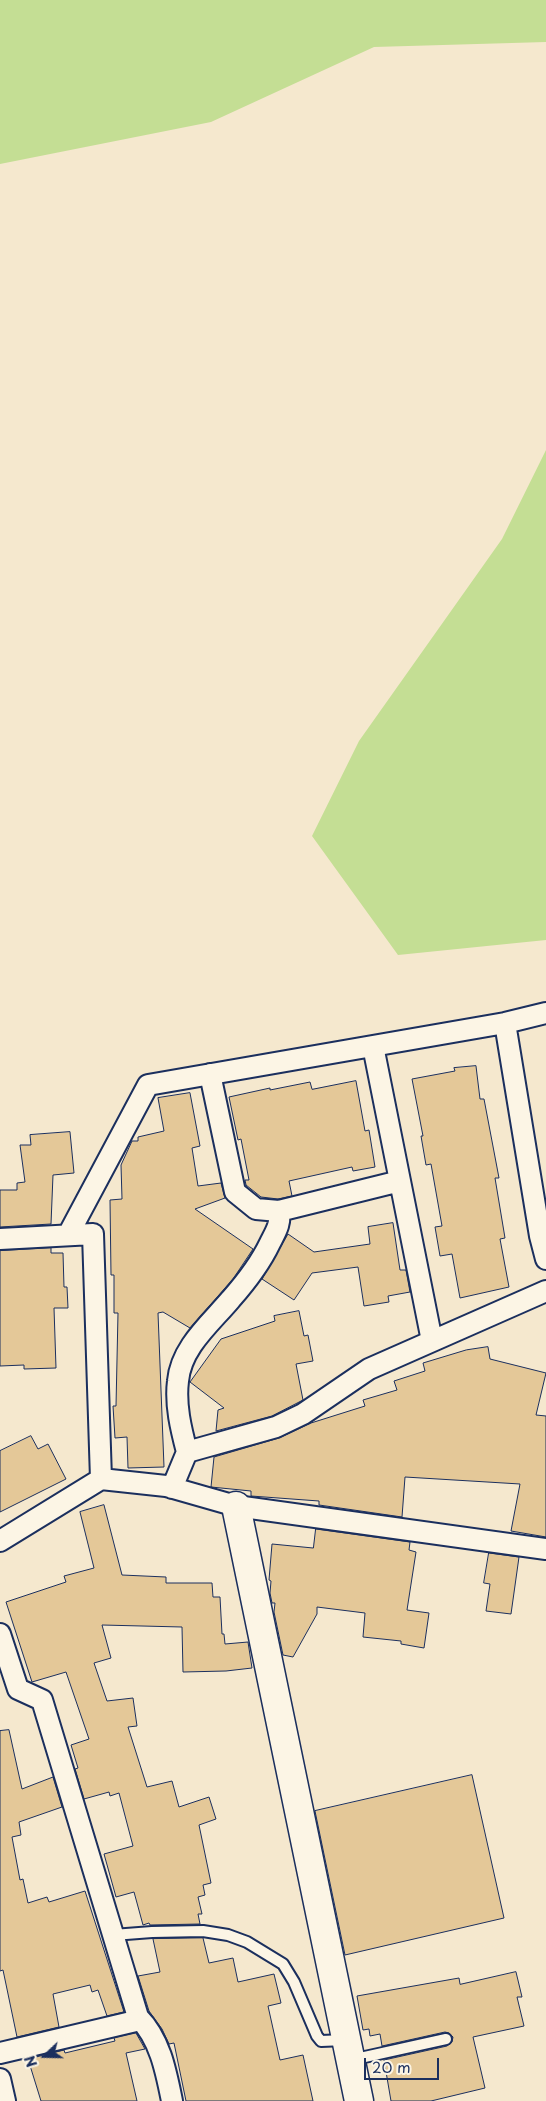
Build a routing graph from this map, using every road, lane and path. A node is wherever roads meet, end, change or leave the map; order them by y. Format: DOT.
graph roads {
  1 [pos="546,1013"];
  2 [pos="505,1023"];
  3 [pos="373,1046"];
  4 [pos="210,1074"];
  5 [pos="400,1181"];
  6 [pos="279,1211"];
  7 [pos="68,1235"];
  8 [pos="0,1239"];
  9 [pos="546,1259"];
  10 [pos="546,1291"];
  11 [pos="432,1341"];
  12 [pos="187,1452"];
  13 [pos="101,1479"];
  14 [pos="172,1488"];
  15 [pos="236,1506"];
  16 [pos="0,1541"];
  17 [pos="546,1549"];
  18 [pos="0,1634"];
  19 [pos="112,1935"];
  20 [pos="140,2020"];
  21 [pos="446,2039"];
  22 [pos="348,2050"];
  23 [pos="0,2052"];
  24 [pos="0,2079"];
  25 [pos="5,2101"];
  26 [pos="172,2101"];
  27 [pos="359,2101"];
  1 -- 2 [label="street"];
  2 -- 3 [label="street"];
  2 -- 9 [label="street"];
  3 -- 4 [label="street"];
  3 -- 5 [label="street"];
  4 -- 6 [label="street"];
  4 -- 7 [label="street"];
  5 -- 6 [label="street"];
  5 -- 11 [label="street"];
  6 -- 12 [label="street"];
  7 -- 8 [label="street"];
  7 -- 13 [label="street"];
  10 -- 11 [label="street"];
  11 -- 12 [label="street"];
  12 -- 14 [label="street"];
  13 -- 14 [label="street"];
  13 -- 16 [label="street"];
  14 -- 15 [label="street"];
  15 -- 17 [label="street"];
  15 -- 22 [label="street"];
  18 -- 19 [label="street"];
  19 -- 20 [label="street"];
  19 -- 22 [label="lane"];
  20 -- 23 [label="street"];
  20 -- 26 [label="street"];
  21 -- 22 [label="lane"];
  22 -- 27 [label="street"];
  24 -- 25 [label="street"];
}
